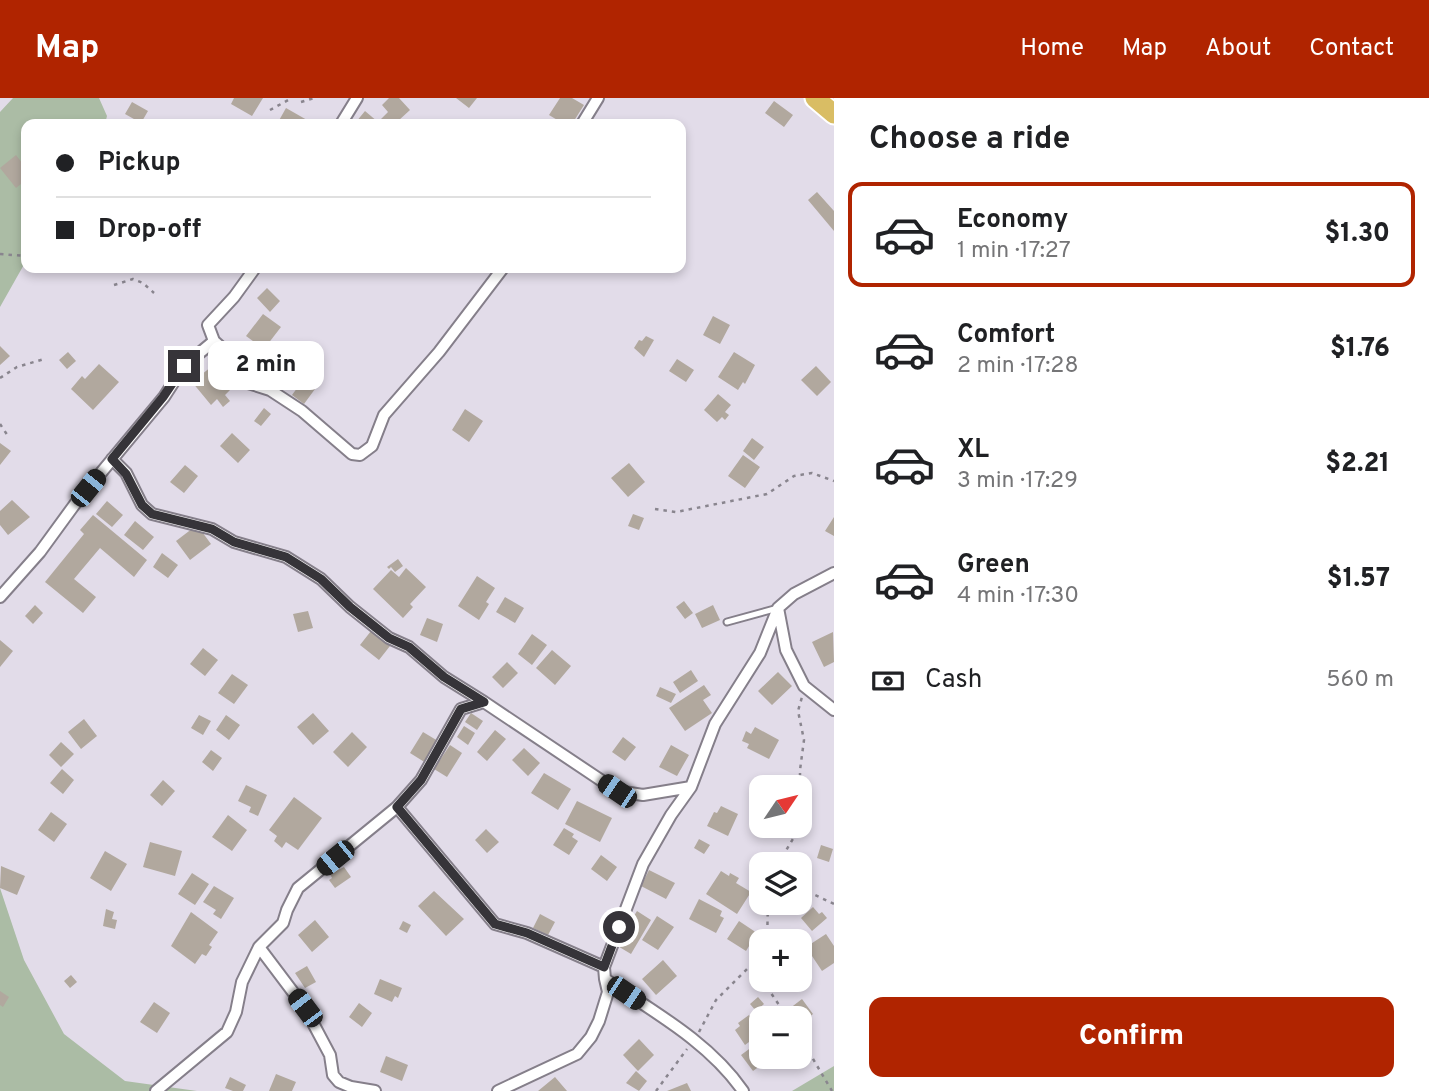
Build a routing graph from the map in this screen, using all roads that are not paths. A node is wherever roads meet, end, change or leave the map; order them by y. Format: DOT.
graph roads {
  1 [pos="357,98"];
  2 [pos="597,98"];
  3 [pos="815,98"];
  4 [pos="834,114"];
  5 [pos="344,119"];
  6 [pos="585,119"];
  7 [pos="251,273"];
  8 [pos="499,273"];
  9 [pos="214,341"];
  10 [pos="112,459"];
  11 [pos="834,573"];
  12 [pos="0,597"];
  13 [pos="778,608"];
  14 [pos="727,622"];
  15 [pos="484,702"];
  16 [pos="834,710"];
  17 [pos="691,787"];
  18 [pos="397,807"];
  19 [pos="259,947"];
  20 [pos="604,973"];
  21 [pos="156,1091"];
  22 [pos="375,1091"];
  23 [pos="498,1091"];
  24 [pos="743,1091"];
  1 -- 5 [label="street"];
  2 -- 6 [label="street"];
  3 -- 4 [label="highway"];
  7 -- 9 [label="street"];
  8 -- 9 [label="street"];
  9 -- 10 [label="street"];
  10 -- 12 [label="street"];
  10 -- 15 [label="street"];
  11 -- 13 [label="street"];
  13 -- 14 [label="lane"];
  13 -- 16 [label="street"];
  13 -- 17 [label="street"];
  15 -- 17 [label="street"];
  15 -- 18 [label="street"];
  17 -- 20 [label="street"];
  18 -- 19 [label="street"];
  18 -- 20 [label="street"];
  19 -- 21 [label="street"];
  19 -- 22 [label="street"];
  20 -- 23 [label="street"];
  20 -- 24 [label="street"];
}
